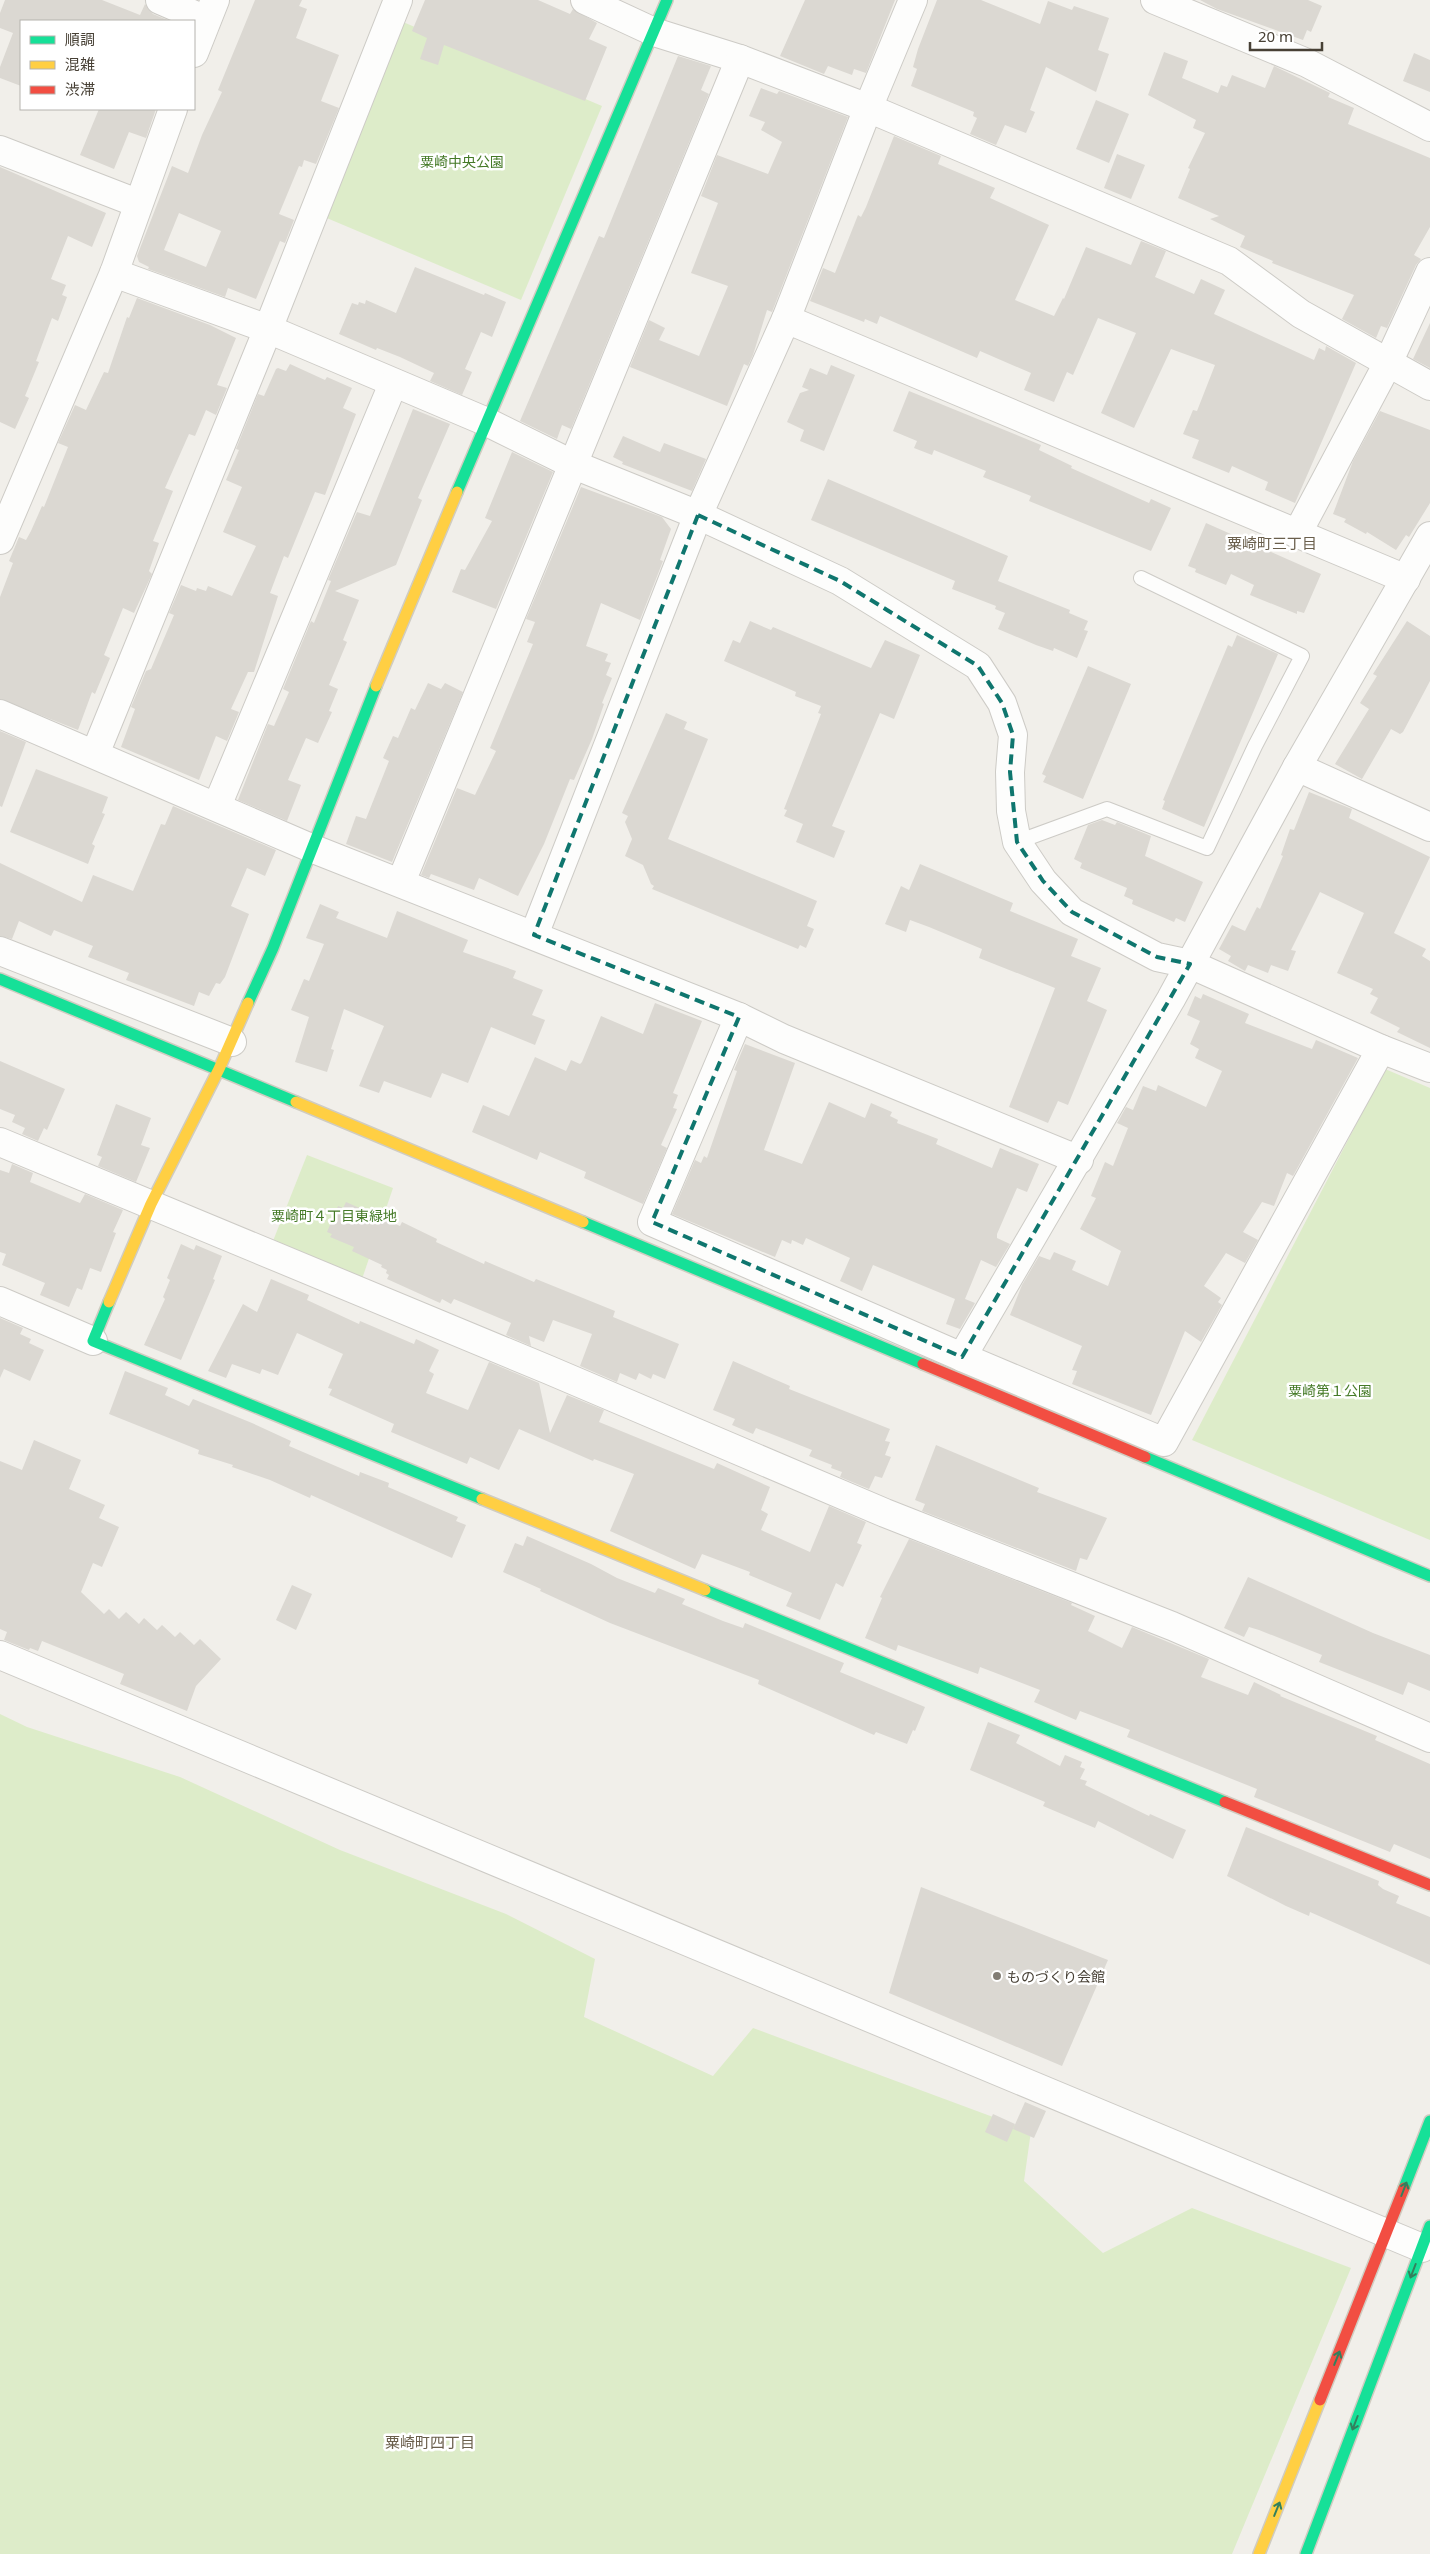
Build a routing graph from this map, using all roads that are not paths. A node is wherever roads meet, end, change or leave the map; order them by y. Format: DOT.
graph roads {
  1 [pos="160,0"];
  2 [pos="398,0"];
  3 [pos="585,0"];
  4 [pos="667,0"];
  5 [pos="913,0"];
  6 [pos="1155,0"];
  7 [pos="211,10"];
  8 [pos="654,32"];
  9 [pos="195,50"];
  10 [pos="740,59"];
  11 [pos="868,108"];
  12 [pos="173,110"];
  13 [pos="1430,127"];
  14 [pos="0,150"];
  15 [pos="137,203"];
  16 [pos="114,272"];
  17 [pos="1430,272"];
  18 [pos="786,319"];
  19 [pos="268,329"];
  20 [pos="1388,363"];
  21 [pos="393,384"];
  22 [pos="1430,386"];
  23 [pos="487,422"];
  24 [pos="572,464"];
  25 [pos="698,515"];
  26 [pos="1297,534"];
  27 [pos="1430,536"];
  28 [pos="0,540"];
  29 [pos="1141,578"];
  30 [pos="1406,579"];
  31 [pos="0,714"];
  32 [pos="95,754"];
  33 [pos="1297,767"];
  34 [pos="216,806"];
  35 [pos="1430,827"];
  36 [pos="1017,842"];
  37 [pos="311,848"];
  38 [pos="401,882"];
  39 [pos="534,936"];
  40 [pos="0,951"];
  41 [pos="1190,964"];
  42 [pos="0,979"];
  43 [pos="739,1017"];
  44 [pos="232,1042"];
  45 [pos="1381,1049"];
  46 [pos="1430,1068"];
  47 [pos="219,1069"];
  48 [pos="0,1142"];
  49 [pos="1079,1160"];
  50 [pos="150,1204"];
  51 [pos="0,1301"];
  52 [pos="93,1341"];
  53 [pos="962,1357"];
  54 [pos="1430,1576"];
  55 [pos="0,1655"];
  56 [pos="1430,1738"];
  57 [pos="1430,1885"];
  58 [pos="1430,2121"];
  59 [pos="1386,2234"];
  60 [pos="1426,2237"];
  61 [pos="1259,2554"];
  62 [pos="1306,2554"];
  1 -- 7 [label="street"];
  2 -- 19 [label="street"];
  3 -- 8 [label="street"];
  4 -- 8 [label="street"];
  5 -- 11 [label="street"];
  6 -- 13 [label="street"];
  7 -- 9 [label="street"];
  8 -- 10 [label="street"];
  8 -- 23 [label="street"];
  10 -- 11 [label="street"];
  10 -- 24 [label="street"];
  11 -- 18 [label="street"];
  11 -- 20 [label="street"];
  12 -- 15 [label="street"];
  14 -- 15 [label="street"];
  15 -- 16 [label="street"];
  16 -- 19 [label="street"];
  16 -- 28 [label="street"];
  17 -- 20 [label="street"];
  18 -- 25 [label="street"];
  18 -- 26 [label="street"];
  19 -- 21 [label="street"];
  19 -- 32 [label="street"];
  20 -- 22 [label="street"];
  20 -- 26 [label="street"];
  21 -- 23 [label="street"];
  21 -- 34 [label="street"];
  23 -- 24 [label="street"];
  23 -- 37 [label="street"];
  24 -- 25 [label="street"];
  24 -- 38 [label="street"];
  25 -- 36 [label="street"];
  25 -- 39 [label="street"];
  26 -- 30 [label="street"];
  27 -- 30 [label="street"];
  29 -- 36 [label="lane"];
  30 -- 33 [label="street"];
  31 -- 32 [label="street"];
  32 -- 34 [label="street"];
  33 -- 35 [label="street"];
  33 -- 41 [label="street"];
  34 -- 37 [label="street"];
  36 -- 41 [label="street"];
  37 -- 38 [label="street"];
  37 -- 44 [label="street"];
  38 -- 39 [label="street"];
  39 -- 43 [label="street"];
  40 -- 44 [label="street"];
  41 -- 45 [label="street"];
  41 -- 49 [label="street"];
  42 -- 47 [label="street"];
  43 -- 49 [label="street"];
  43 -- 53 [label="street"];
  44 -- 47 [label="street"];
  45 -- 46 [label="street"];
  45 -- 53 [label="street"];
  47 -- 50 [label="street"];
  47 -- 54 [label="street"];
  48 -- 50 [label="street"];
  49 -- 53 [label="street"];
  50 -- 52 [label="street"];
  50 -- 56 [label="street"];
  51 -- 52 [label="street"];
  52 -- 57 [label="street"];
  55 -- 59 [label="street"];
  59 -- 58 [label="street, one-way"];
  59 -- 60 [label="street"];
  61 -- 59 [label="street, one-way"];
  60 -- 62 [label="street, one-way"];
}
